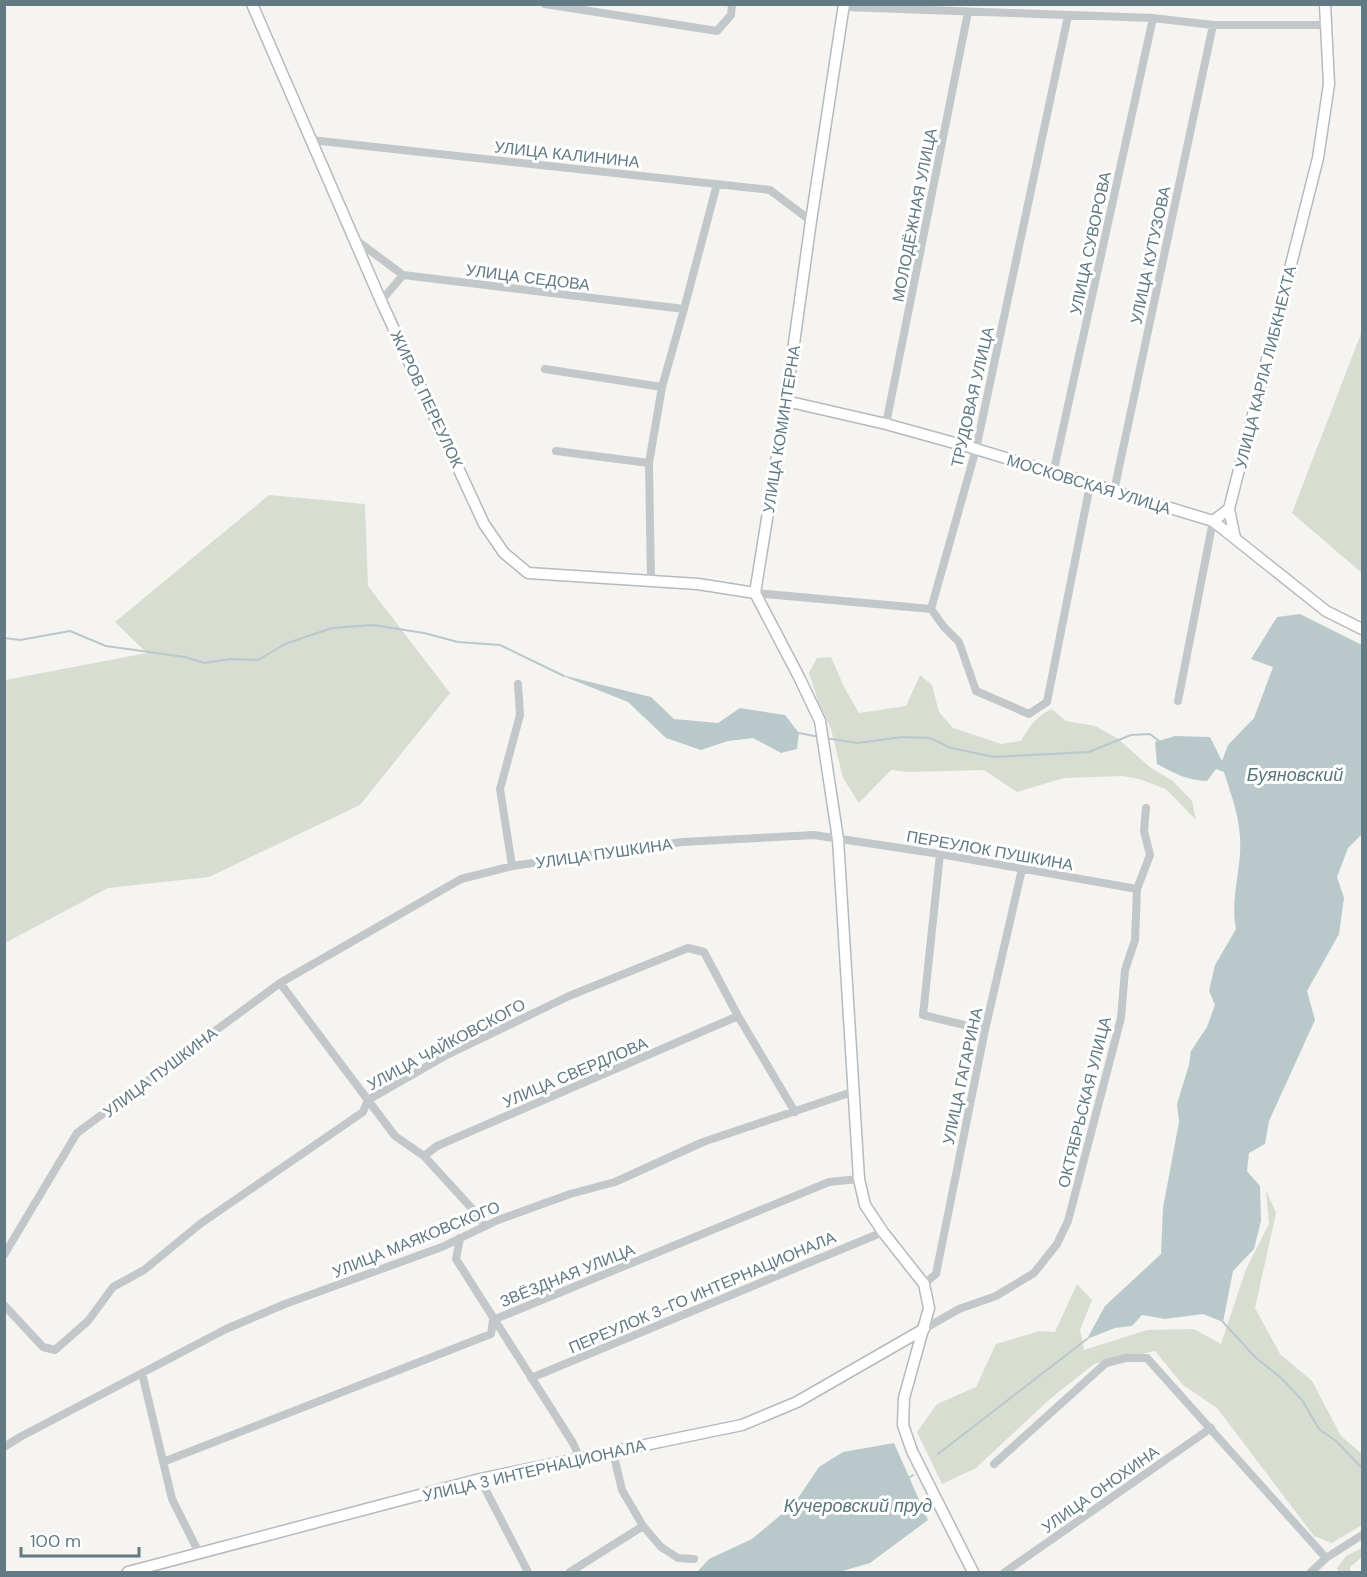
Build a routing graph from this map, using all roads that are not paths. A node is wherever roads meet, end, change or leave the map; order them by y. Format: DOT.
graph roads {
  1 [pos="252,4"];
  2 [pos="545,4"];
  3 [pos="732,4"];
  4 [pos="1325,4"];
  5 [pos="844,6"];
  6 [pos="968,12"];
  7 [pos="1068,16"];
  8 [pos="1153,18"];
  9 [pos="1213,25"];
  10 [pos="1326,25"];
  11 [pos="311,140"];
  12 [pos="717,184"];
  13 [pos="811,221"];
  14 [pos="353,238"];
  15 [pos="403,275"];
  16 [pos="381,301"];
  17 [pos="684,309"];
  18 [pos="545,369"];
  19 [pos="662,387"];
  20 [pos="786,401"];
  21 [pos="886,424"];
  22 [pos="976,449"];
  23 [pos="556,451"];
  24 [pos="649,463"];
  25 [pos="1053,474"];
  26 [pos="1090,485"];
  27 [pos="1114,490"];
  28 [pos="1229,509"];
  29 [pos="1213,521"];
  30 [pos="1235,538"];
  31 [pos="651,581"];
  32 [pos="755,593"];
  33 [pos="931,609"];
  34 [pos="1362,629"];
  35 [pos="518,684"];
  36 [pos="1178,701"];
  37 [pos="1146,808"];
  38 [pos="838,838"];
  39 [pos="940,854"];
  40 [pos="512,866"];
  41 [pos="1022,869"];
  42 [pos="1137,889"];
  43 [pos="280,983"];
  44 [pos="738,1016"];
  45 [pos="985,1030"];
  46 [pos="852,1092"];
  47 [pos="368,1100"];
  48 [pos="795,1112"];
  49 [pos="424,1156"];
  50 [pos="859,1179"];
  51 [pos="485,1226"];
  52 [pos="883,1232"];
  53 [pos="460,1238"];
  54 [pos="4,1255"];
  55 [pos="924,1284"];
  56 [pos="4,1305"];
  57 [pos="493,1320"];
  58 [pos="924,1329"];
  59 [pos="142,1373"];
  60 [pos="531,1378"];
  61 [pos="1211,1428"];
  62 [pos="4,1447"];
  63 [pos="614,1452"];
  64 [pos="580,1459"];
  65 [pos="163,1462"];
  66 [pos="994,1464"];
  67 [pos="480,1479"];
  68 [pos="643,1526"];
  69 [pos="1362,1535"];
  70 [pos="199,1553"];
  71 [pos="1326,1558"];
  72 [pos="694,1559"];
  73 [pos="128,1572"];
  74 [pos="528,1572"];
  75 [pos="570,1572"];
  76 [pos="973,1572"];
  77 [pos="1005,1572"];
  78 [pos="1311,1572"];
  1 -- 11 [label="street, ЖИРОВ ПЕРЕУЛОК"];
  2 -- 3 [label="street"];
  4 -- 10 [label="street, УЛИЦА КАРЛА ЛИБКНЕХТА"];
  5 -- 6 [label="street"];
  5 -- 13 [label="street, УЛИЦА КОМИНТЕРНА"];
  6 -- 7 [label="street"];
  6 -- 21 [label="street, МОЛОДЁЖНАЯ УЛИЦА"];
  7 -- 8 [label="street"];
  7 -- 22 [label="street, ТРУДОВАЯ УЛИЦА"];
  8 -- 9 [label="street"];
  8 -- 25 [label="street, УЛИЦА СУВОРОВА"];
  9 -- 10 [label="street"];
  9 -- 27 [label="street, УЛИЦА КУТУЗОВА"];
  10 -- 28 [label="street, УЛИЦА КАРЛА ЛИБКНЕХТА"];
  11 -- 12 [label="street, УЛИЦА КАЛИНИНА"];
  11 -- 14 [label="street, ЖИРОВ ПЕРЕУЛОК"];
  12 -- 13 [label="street, УЛИЦА КАЛИНИНА"];
  12 -- 17 [label="street"];
  13 -- 20 [label="street, УЛИЦА КОМИНТЕРНА"];
  14 -- 15 [label="street"];
  14 -- 16 [label="street, ЖИРОВ ПЕРЕУЛОК"];
  15 -- 16 [label="street"];
  15 -- 17 [label="street, УЛИЦА СЕДОВА"];
  16 -- 31 [label="street, ЖИРОВ ПЕРЕУЛОК"];
  17 -- 19 [label="street"];
  18 -- 19 [label="street"];
  19 -- 24 [label="street"];
  20 -- 21 [label="street, МОСКОВСКАЯ УЛИЦА"];
  20 -- 32 [label="street, УЛИЦА КОМИНТЕРНА"];
  21 -- 22 [label="street, МОСКОВСКАЯ УЛИЦА"];
  22 -- 25 [label="street, МОСКОВСКАЯ УЛИЦА"];
  22 -- 33 [label="street, ТРУДОВАЯ УЛИЦА"];
  23 -- 24 [label="street"];
  24 -- 31 [label="street"];
  25 -- 26 [label="street, МОСКОВСКАЯ УЛИЦА"];
  26 -- 27 [label="street, МОСКОВСКАЯ УЛИЦА"];
  26 -- 33 [label="street"];
  27 -- 29 [label="street, МОСКОВСКАЯ УЛИЦА"];
  28 -- 29 [label="street"];
  28 -- 30 [label="street"];
  29 -- 30 [label="street, МОСКОВСКАЯ УЛИЦА"];
  29 -- 36 [label="street"];
  30 -- 34 [label="street, МОСКОВСКАЯ УЛИЦА"];
  31 -- 32 [label="street, ЖИРОВ ПЕРЕУЛОК"];
  32 -- 33 [label="street"];
  32 -- 38 [label="street"];
  35 -- 40 [label="street"];
  37 -- 42 [label="street, ОКТЯБРЬСКАЯ УЛИЦА"];
  38 -- 39 [label="street, ПЕРЕУЛОК ПУШКИНА"];
  38 -- 40 [label="street, УЛИЦА ПУШКИНА"];
  38 -- 46 [label="street"];
  39 -- 41 [label="street, ПЕРЕУЛОК ПУШКИНА"];
  39 -- 45 [label="street"];
  40 -- 43 [label="street, УЛИЦА ПУШКИНА"];
  41 -- 42 [label="street, ПЕРЕУЛОК ПУШКИНА"];
  41 -- 45 [label="street, УЛИЦА ГАГАРИНА"];
  42 -- 58 [label="street, ОКТЯБРЬСКАЯ УЛИЦА"];
  43 -- 47 [label="street"];
  43 -- 54 [label="street, УЛИЦА ПУШКИНА"];
  44 -- 47 [label="street, УЛИЦА ЧАЙКОВСКОГО"];
  44 -- 48 [label="street, УЛИЦА ЧАЙКОВСКОГО"];
  44 -- 49 [label="street, УЛИЦА СВЕРДЛОВА"];
  45 -- 55 [label="street, УЛИЦА ГАГАРИНА"];
  46 -- 48 [label="street, УЛИЦА МАЯКОВСКОГО"];
  46 -- 50 [label="street"];
  47 -- 49 [label="street"];
  47 -- 56 [label="street, УЛИЦА ЧАЙКОВСКОГО"];
  48 -- 51 [label="street, УЛИЦА МАЯКОВСКОГО"];
  49 -- 51 [label="street"];
  50 -- 52 [label="street"];
  50 -- 57 [label="street, ЗВЁЗДНАЯ УЛИЦА"];
  51 -- 53 [label="street, УЛИЦА МАЯКОВСКОГО"];
  52 -- 55 [label="street"];
  52 -- 60 [label="street, ПЕРЕУЛОК 3-ГО ИНТЕРНАЦИОНАЛА"];
  53 -- 57 [label="street"];
  53 -- 59 [label="street, УЛИЦА МАЯКОВСКОГО"];
  55 -- 58 [label="street"];
  57 -- 60 [label="street"];
  57 -- 65 [label="street, ЗВЁЗДНАЯ УЛИЦА"];
  58 -- 63 [label="street, УЛИЦА 3 ИНТЕРНАЦИОНАЛА"];
  58 -- 76 [label="street"];
  59 -- 62 [label="street, УЛИЦА МАЯКОВСКОГО"];
  59 -- 65 [label="street"];
  60 -- 64 [label="street"];
  61 -- 66 [label="street"];
  61 -- 71 [label="street"];
  61 -- 77 [label="street, УЛИЦА ОНОХИНА"];
  63 -- 64 [label="street, УЛИЦА 3 ИНТЕРНАЦИОНАЛА"];
  63 -- 68 [label="street"];
  64 -- 67 [label="street, УЛИЦА 3 ИНТЕРНАЦИОНАЛА"];
  65 -- 70 [label="street"];
  67 -- 70 [label="street, УЛИЦА 3 ИНТЕРНАЦИОНАЛА"];
  67 -- 74 [label="street"];
  68 -- 72 [label="street"];
  68 -- 75 [label="street"];
  69 -- 71 [label="street"];
  70 -- 73 [label="street, УЛИЦА 3 ИНТЕРНАЦИОНАЛА"];
  71 -- 78 [label="street"];
}
